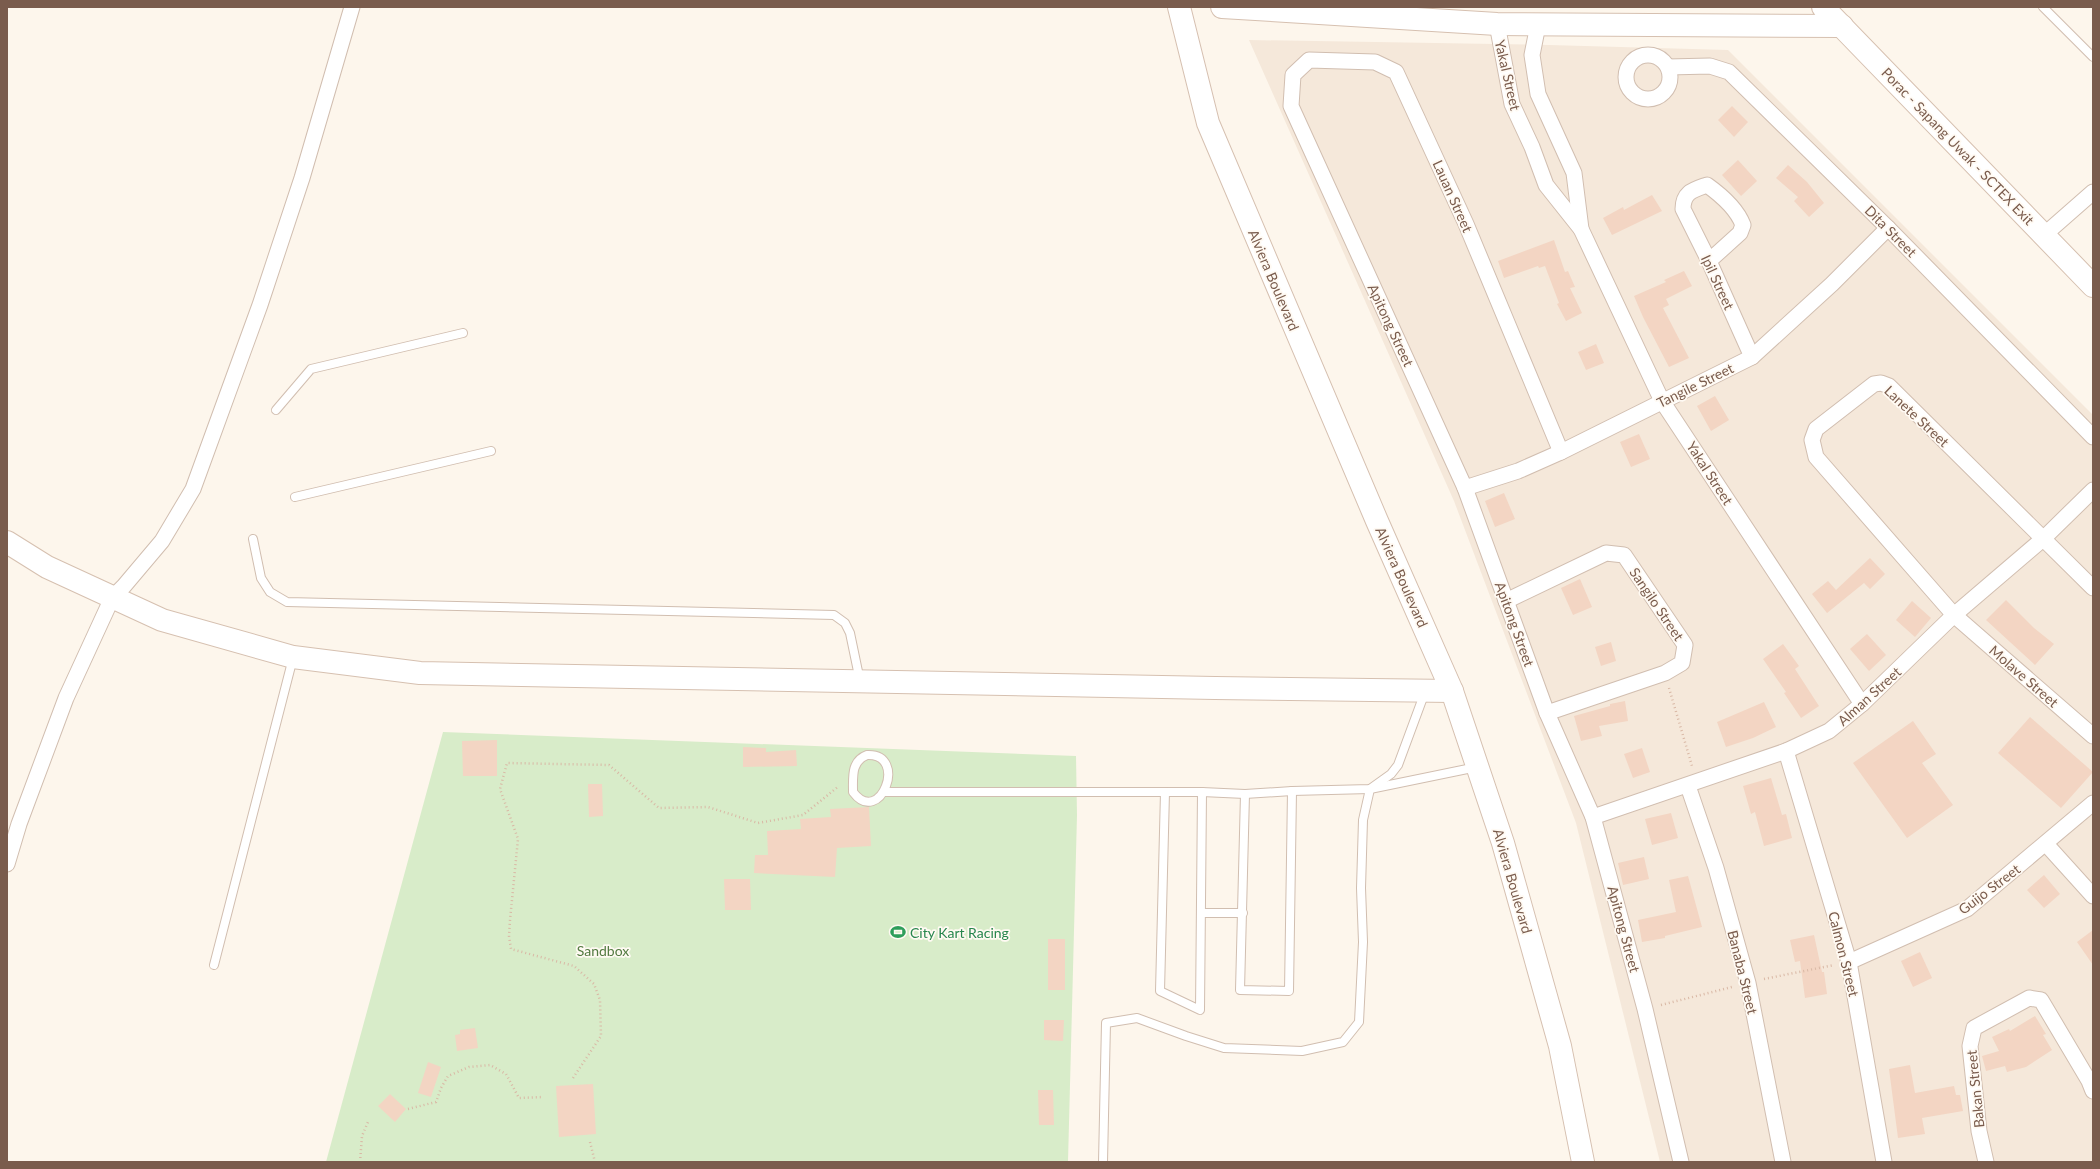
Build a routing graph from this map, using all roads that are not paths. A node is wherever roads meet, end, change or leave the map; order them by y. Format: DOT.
graph roads {
  1 [pos="352,7"];
  2 [pos="1179,7"];
  3 [pos="1222,7"];
  4 [pos="1824,7"];
  5 [pos="2043,7"];
  6 [pos="1331,11"];
  7 [pos="1400,13"];
  8 [pos="1497,24"];
  9 [pos="1538,25"];
  10 [pos="1842,26"];
  11 [pos="2093,57"];
  12 [pos="1668,68"];
  13 [pos="1291,106"];
  14 [pos="1557,136"];
  15 [pos="1532,147"];
  16 [pos="2093,192"];
  17 [pos="1888,228"];
  18 [pos="1581,229"];
  19 [pos="2044,235"];
  20 [pos="1709,261"];
  21 [pos="2093,286"];
  22 [pos="463,334"];
  23 [pos="1752,357"];
  24 [pos="1662,401"];
  25 [pos="276,410"];
  26 [pos="2093,437"];
  27 [pos="491,451"];
  28 [pos="1561,452"];
  29 [pos="1465,488"];
  30 [pos="2093,490"];
  31 [pos="295,497"];
  32 [pos="2044,538"];
  33 [pos="253,539"];
  34 [pos="7,542"];
  35 [pos="2093,588"];
  36 [pos="112,598"];
  37 [pos="1506,602"];
  38 [pos="1954,615"];
  39 [pos="293,657"];
  40 [pos="860,682"];
  41 [pos="1452,691"];
  42 [pos="1425,692"];
  43 [pos="1862,704"];
  44 [pos="1547,713"];
  45 [pos="2093,736"];
  46 [pos="1786,750"];
  47 [pos="1477,767"];
  48 [pos="1688,786"];
  49 [pos="1370,789"];
  50 [pos="1292,791"];
  51 [pos="884,792"];
  52 [pos="1164,792"];
  53 [pos="1202,792"];
  54 [pos="1245,794"];
  55 [pos="2093,803"];
  56 [pos="1593,817"];
  57 [pos="2046,844"];
  58 [pos="7,864"];
  59 [pos="2093,896"];
  60 [pos="1201,913"];
  61 [pos="1242,913"];
  62 [pos="1849,962"];
  63 [pos="214,965"];
  64 [pos="2093,1091"];
  65 [pos="1103,1162"];
  66 [pos="1583,1162"];
  67 [pos="1681,1162"];
  68 [pos="1783,1162"];
  69 [pos="1884,1162"];
  70 [pos="1986,1162"];
  1 -- 36 [label="street"];
  2 -- 41 [label="street, Alviera Boulevard"];
  3 -- 6 [label="street"];
  4 -- 10 [label="street, Porac - Sapang Uwak - SCTEX Exit"];
  5 -- 11 [label="lane"];
  6 -- 7 [label="street"];
  7 -- 8 [label="street"];
  8 -- 9 [label="street"];
  8 -- 15 [label="street, Yakal Street"];
  9 -- 10 [label="street"];
  9 -- 14 [label="street, Yakal Street"];
  10 -- 19 [label="street, Porac - Sapang Uwak - SCTEX Exit"];
  12 -- 17 [label="street, Dita Street"];
  13 -- 28 [label="street, Lauan Street"];
  13 -- 29 [label="street, Apitong Street"];
  14 -- 15 [label="street"];
  14 -- 18 [label="street, Yakal Street"];
  15 -- 18 [label="street, Yakal Street"];
  16 -- 19 [label="street"];
  17 -- 23 [label="street, Tangile Street"];
  17 -- 26 [label="street, Dita Street"];
  18 -- 24 [label="street, Yakal Street"];
  19 -- 21 [label="street, Porac - Sapang Uwak - SCTEX Exit"];
  20 -- 20 [label="street, Ipil Street"];
  20 -- 23 [label="street, Ipil Street"];
  22 -- 25 [label="lane"];
  23 -- 24 [label="street, Tangile Street"];
  24 -- 28 [label="street, Tangile Street"];
  24 -- 43 [label="street, Yakal Street"];
  27 -- 31 [label="lane"];
  28 -- 29 [label="street, Tangile Street"];
  29 -- 37 [label="street, Apitong Street"];
  30 -- 32 [label="street, Alman Street"];
  32 -- 35 [label="street, Lanete Street"];
  32 -- 38 [label="street, Alman Street"];
  32 -- 38 [label="street, Lanete Street"];
  33 -- 40 [label="lane"];
  34 -- 36 [label="street"];
  36 -- 39 [label="street"];
  36 -- 58 [label="street"];
  37 -- 44 [label="street, Apitong Street"];
  37 -- 44 [label="street, Sangilo Street"];
  38 -- 43 [label="street, Alman Street"];
  38 -- 45 [label="street, Molave Street"];
  39 -- 40 [label="street"];
  39 -- 63 [label="lane"];
  40 -- 42 [label="street"];
  41 -- 42 [label="street"];
  41 -- 47 [label="street, Alviera Boulevard"];
  42 -- 49 [label="lane"];
  43 -- 46 [label="street, Alman Street"];
  44 -- 56 [label="street, Apitong Street"];
  46 -- 48 [label="street, Alman Street"];
  46 -- 62 [label="street, Calmon Street"];
  47 -- 49 [label="lane"];
  47 -- 66 [label="street, Alviera Boulevard"];
  48 -- 56 [label="street, Alman Street"];
  48 -- 68 [label="street, Banaba Street"];
  49 -- 50 [label="lane"];
  49 -- 65 [label="lane"];
  50 -- 54 [label="lane"];
  50 -- 61 [label="lane"];
  51 -- 51 [label="lane"];
  51 -- 52 [label="lane"];
  52 -- 53 [label="lane"];
  52 -- 60 [label="lane"];
  53 -- 54 [label="lane"];
  53 -- 60 [label="lane"];
  54 -- 61 [label="lane"];
  55 -- 57 [label="street, Guijo Street"];
  56 -- 67 [label="street, Apitong Street"];
  57 -- 59 [label="street"];
  57 -- 62 [label="street, Guijo Street"];
  60 -- 61 [label="lane"];
  62 -- 69 [label="street, Calmon Street"];
  64 -- 70 [label="street, Bakan Street"];
}
